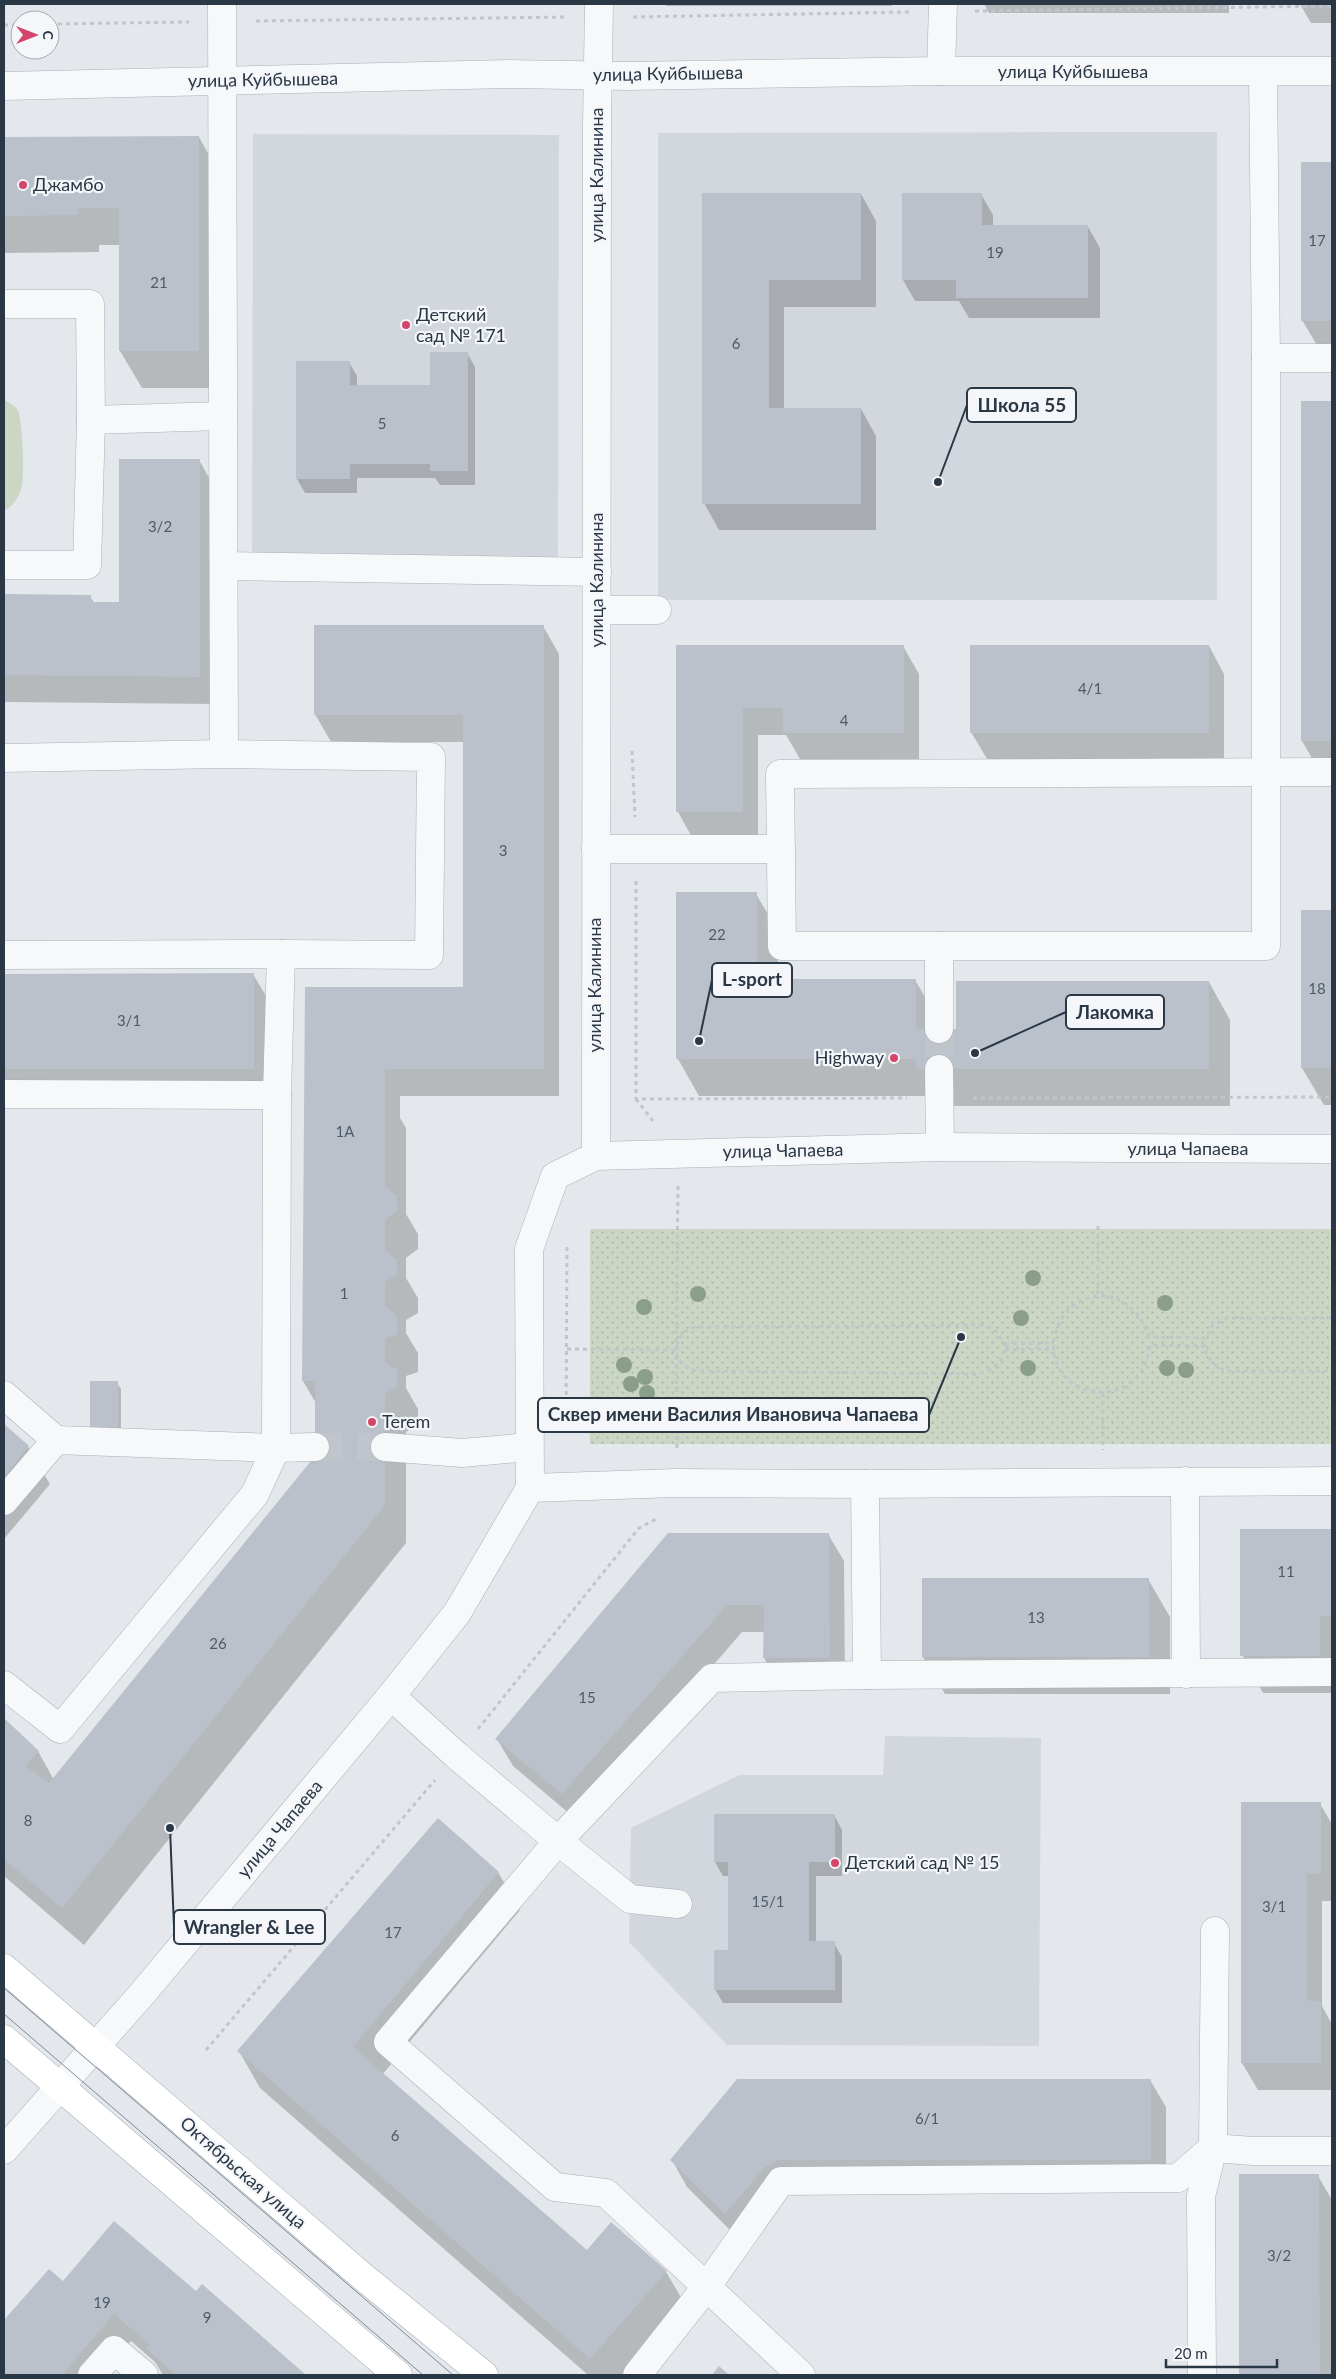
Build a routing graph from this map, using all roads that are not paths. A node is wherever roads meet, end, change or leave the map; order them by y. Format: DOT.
graph roads {
  1 [pos="599,4"];
  2 [pos="943,8"];
  3 [pos="222,13"];
  4 [pos="941,71"];
  5 [pos="1332,71"];
  6 [pos="1263,72"];
  7 [pos="598,76"];
  8 [pos="220,80"];
  9 [pos="4,86"];
  10 [pos="4,304"];
  11 [pos="1266,358"];
  12 [pos="1332,358"];
  13 [pos="223,416"];
  14 [pos="92,420"];
  15 [pos="4,565"];
  16 [pos="224,566"];
  17 [pos="597,572"];
  18 [pos="597,610"];
  19 [pos="657,610"];
  20 [pos="224,754"];
  21 [pos="4,758"];
  22 [pos="1266,772"];
  23 [pos="1332,772"];
  24 [pos="596,848"];
  25 [pos="781,849"];
  26 [pos="939,946"];
  27 [pos="281,954"];
  28 [pos="4,955"];
  29 [pos="939,1029"];
  30 [pos="939,1069"];
  31 [pos="4,1094"];
  32 [pos="277,1095"];
  33 [pos="940,1147"];
  34 [pos="1332,1149"];
  35 [pos="596,1156"];
  36 [pos="4,1395"];
  37 [pos="56,1440"];
  38 [pos="315,1447"];
  39 [pos="385,1447"];
  40 [pos="529,1447"];
  41 [pos="276,1448"];
  42 [pos="1332,1481"];
  43 [pos="1185,1482"];
  44 [pos="865,1484"];
  45 [pos="530,1488"];
  46 [pos="4,1501"];
  47 [pos="1332,1672"];
  48 [pos="867,1674"];
  49 [pos="1186,1674"];
  50 [pos="4,1685"];
  51 [pos="391,1696"];
  52 [pos="558,1841"];
  53 [pos="678,1904"];
  54 [pos="1215,1931"];
  55 [pos="4,1968"];
  56 [pos="4,2039"];
  57 [pos="96,2047"];
  58 [pos="60,2087"];
  59 [pos="1213,2148"];
  60 [pos="4,2150"];
  61 [pos="1332,2151"];
  62 [pos="707,2286"];
  63 [pos="92,2375"];
  64 [pos="144,2375"];
  65 [pos="398,2375"];
  66 [pos="484,2375"];
  67 [pos="637,2375"];
  68 [pos="801,2375"];
  69 [pos="1202,2375"];
  1 -- 7 [label="street, улица Калинина"];
  2 -- 4 [label="street"];
  3 -- 8 [label="street"];
  4 -- 6 [label="street, улица Куйбышева"];
  4 -- 7 [label="street, улица Куйбышева"];
  5 -- 6 [label="street, улица Куйбышева"];
  6 -- 11 [label="street"];
  7 -- 8 [label="street, улица Куйбышева"];
  7 -- 17 [label="street, улица Калинина"];
  8 -- 9 [label="street, улица Куйбышева"];
  8 -- 13 [label="street"];
  10 -- 14 [label="street"];
  11 -- 12 [label="street"];
  11 -- 22 [label="street"];
  13 -- 14 [label="street"];
  13 -- 16 [label="street"];
  14 -- 15 [label="street"];
  16 -- 17 [label="street"];
  16 -- 20 [label="street"];
  17 -- 18 [label="street, улица Калинина"];
  18 -- 19 [label="street"];
  18 -- 24 [label="street, улица Калинина"];
  20 -- 21 [label="street"];
  20 -- 27 [label="street"];
  22 -- 23 [label="street"];
  22 -- 25 [label="street"];
  22 -- 26 [label="street"];
  24 -- 25 [label="street"];
  24 -- 35 [label="street, улица Калинина"];
  25 -- 26 [label="street"];
  26 -- 29 [label="street"];
  27 -- 28 [label="street"];
  27 -- 32 [label="street"];
  30 -- 33 [label="street"];
  31 -- 32 [label="street"];
  32 -- 41 [label="street"];
  33 -- 34 [label="street, улица Чапаева"];
  33 -- 35 [label="street, улица Чапаева"];
  35 -- 40 [label="street, улица Чапаева"];
  36 -- 37 [label="street"];
  37 -- 41 [label="street"];
  37 -- 46 [label="street"];
  38 -- 41 [label="street"];
  39 -- 40 [label="street"];
  40 -- 45 [label="street, улица Чапаева"];
  41 -- 50 [label="street"];
  42 -- 43 [label="street"];
  43 -- 44 [label="street"];
  43 -- 49 [label="street"];
  44 -- 45 [label="street"];
  44 -- 48 [label="street"];
  45 -- 51 [label="street, улица Чапаева"];
  47 -- 49 [label="street"];
  48 -- 49 [label="street"];
  48 -- 52 [label="street"];
  51 -- 52 [label="street"];
  51 -- 57 [label="street, улица Чапаева"];
  52 -- 53 [label="street"];
  52 -- 62 [label="street"];
  54 -- 59 [label="street"];
  55 -- 57 [label="main road, Октябрьская улица"];
  56 -- 58 [label="main road"];
  57 -- 58 [label="street, улица Чапаева"];
  57 -- 66 [label="main road, Октябрьская улица"];
  58 -- 60 [label="street, улица Чапаева"];
  58 -- 65 [label="main road"];
  59 -- 61 [label="street"];
  59 -- 62 [label="street"];
  59 -- 69 [label="street"];
  62 -- 67 [label="street"];
  62 -- 68 [label="street"];
  63 -- 64 [label="street"];
}
